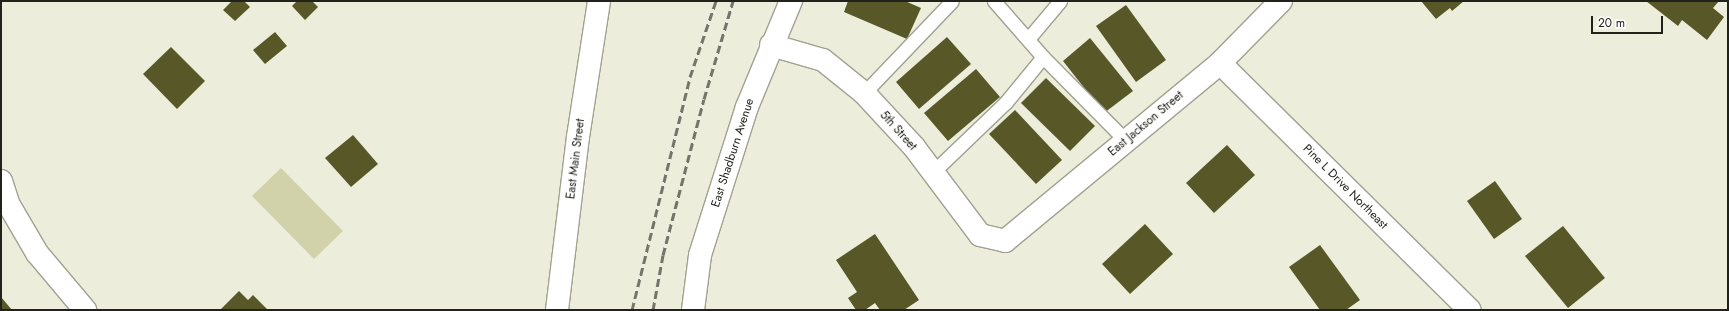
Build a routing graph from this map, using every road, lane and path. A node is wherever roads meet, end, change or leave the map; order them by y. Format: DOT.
graph roads {
  1 [pos="791,1"];
  2 [pos="952,1"];
  3 [pos="994,1"];
  4 [pos="1060,1"];
  5 [pos="1281,1"];
  6 [pos="595,3"];
  7 [pos="1028,39"];
  8 [pos="771,45"];
  9 [pos="1043,57"];
  10 [pos="1220,63"];
  11 [pos="864,93"];
  12 [pos="1126,141"];
  13 [pos="933,172"];
  14 [pos="1,181"];
  15 [pos="1005,242"];
  16 [pos="85,310"];
  17 [pos="557,310"];
  18 [pos="693,310"];
  19 [pos="1470,310"];
  1 -- 8 [label="street, East Shadburn Avenue"];
  2 -- 11 [label="lane"];
  3 -- 7 [label="lane"];
  4 -- 7 [label="lane"];
  5 -- 10 [label="street, East Jackson Street"];
  6 -- 17 [label="street, East Main Street"];
  7 -- 9 [label="lane"];
  8 -- 11 [label="street, 5th Street"];
  8 -- 18 [label="street, East Shadburn Avenue"];
  9 -- 12 [label="lane"];
  9 -- 13 [label="lane"];
  10 -- 12 [label="street, East Jackson Street"];
  10 -- 19 [label="street, Pine L Drive Northeast"];
  11 -- 13 [label="street, 5th Street"];
  12 -- 15 [label="street, East Jackson Street"];
  13 -- 15 [label="street, 5th Street"];
  14 -- 16 [label="street"];
}
